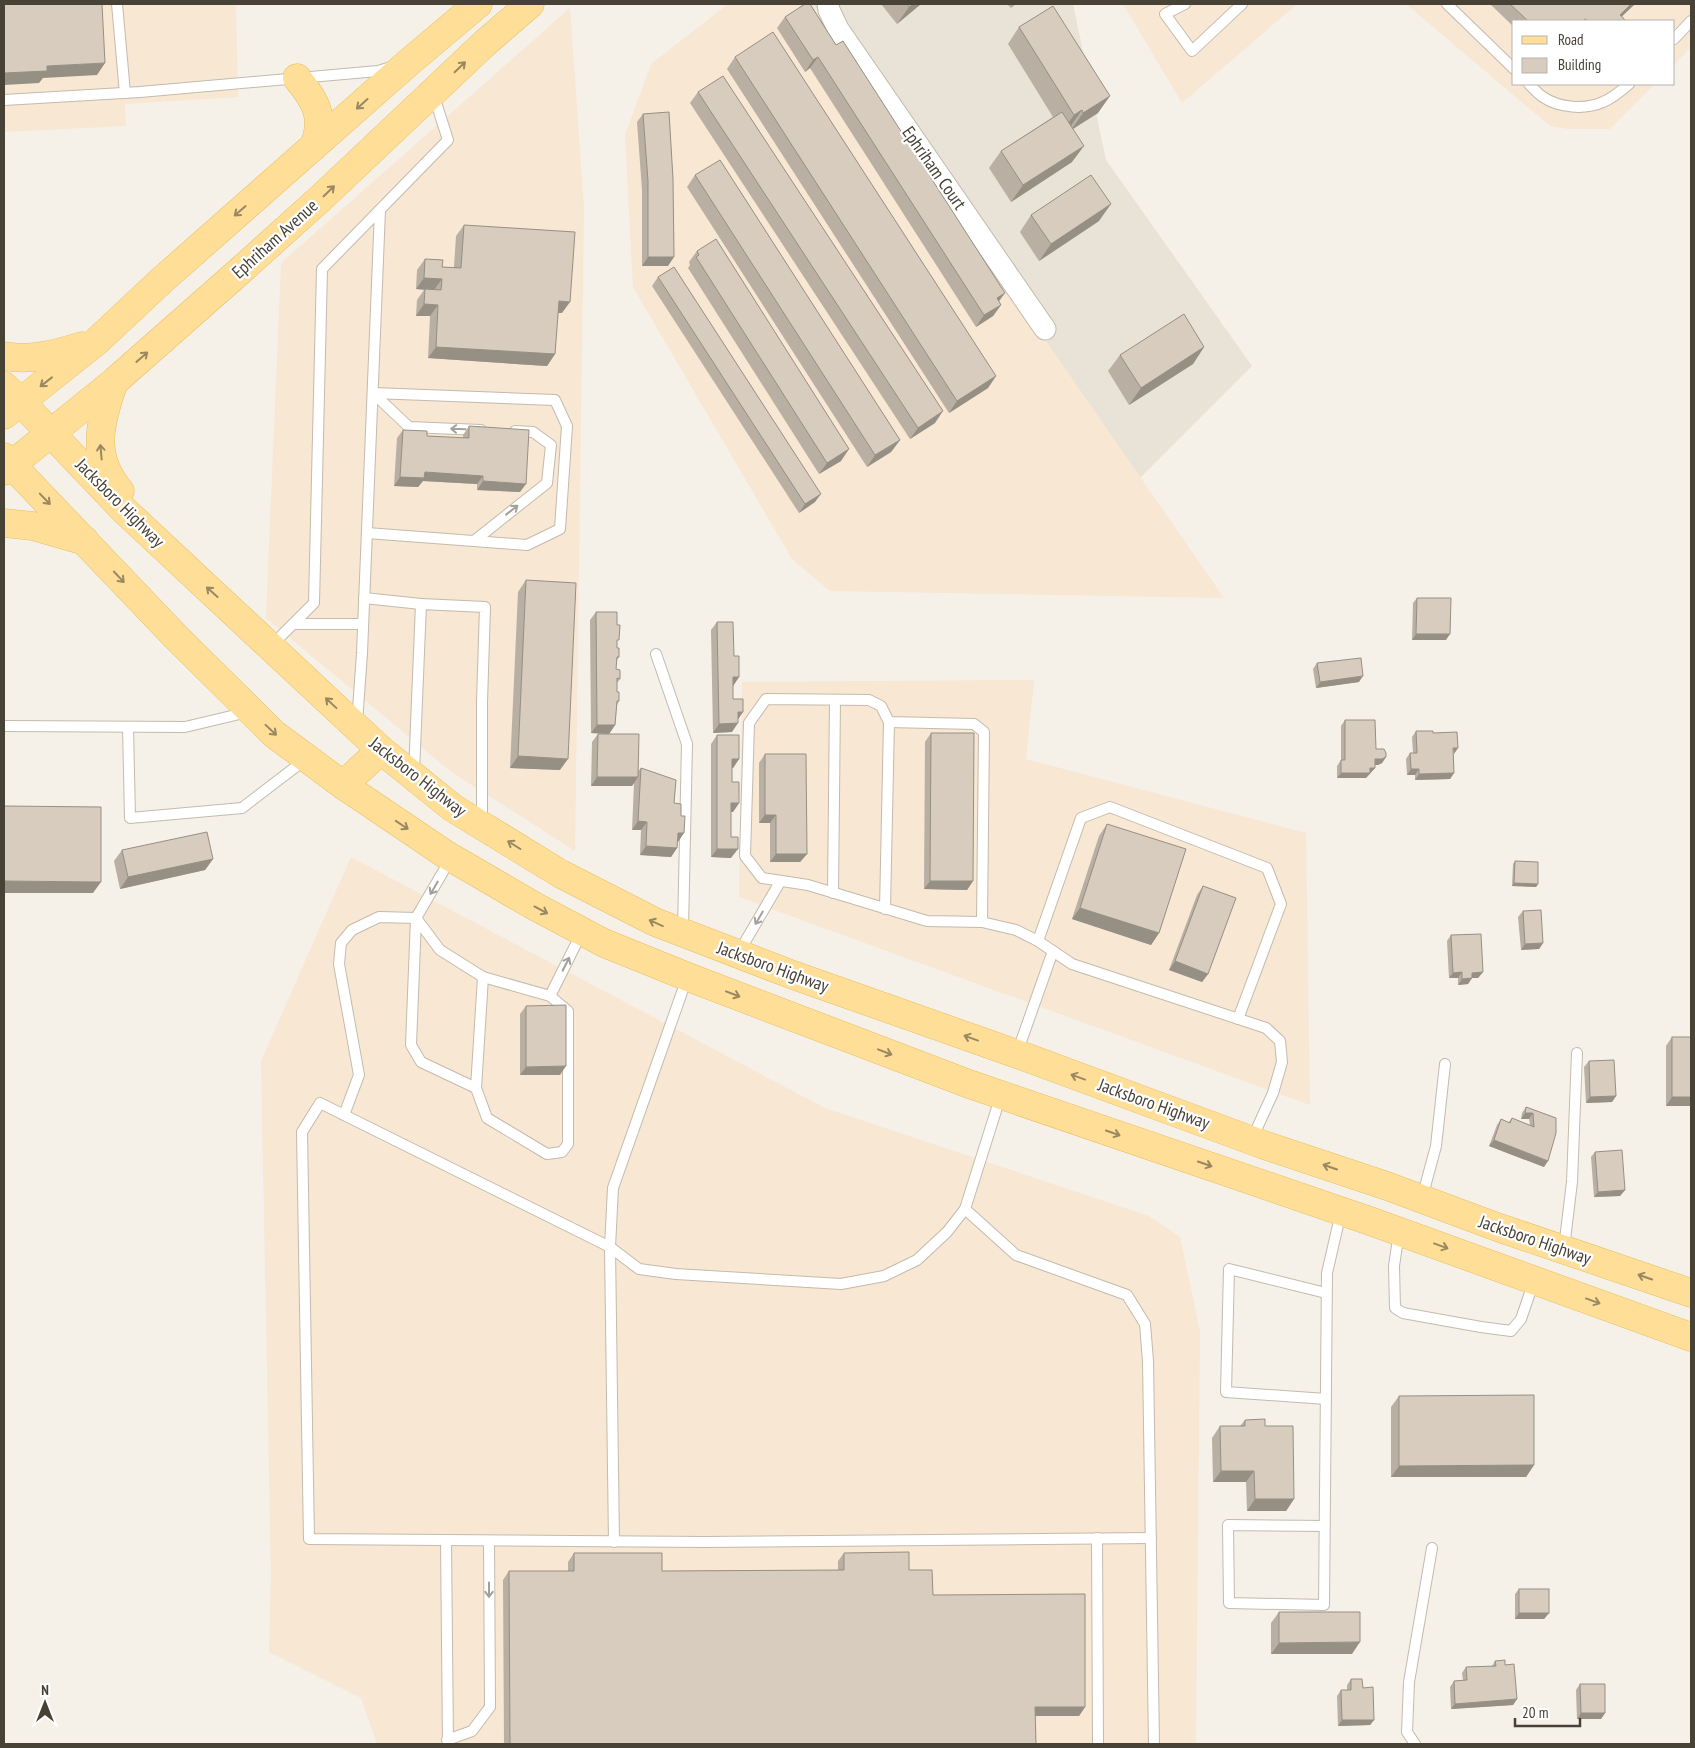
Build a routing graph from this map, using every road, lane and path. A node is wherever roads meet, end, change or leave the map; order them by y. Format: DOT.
graph roads {
  1 [pos="117,4"];
  2 [pos="478,4"];
  3 [pos="496,4"];
  4 [pos="530,4"];
  5 [pos="828,4"];
  6 [pos="1185,4"];
  7 [pos="1242,4"];
  8 [pos="1447,4"];
  9 [pos="1691,21"];
  10 [pos="1675,37"];
  11 [pos="408,62"];
  12 [pos="1512,67"];
  13 [pos="297,78"];
  14 [pos="1530,85"];
  15 [pos="1627,85"];
  16 [pos="125,93"];
  17 [pos="433,93"];
  18 [pos="4,100"];
  19 [pos="314,146"];
  20 [pos="380,210"];
  21 [pos="1045,329"];
  22 [pos="97,341"];
  23 [pos="4,356"];
  24 [pos="114,382"];
  25 [pos="373,393"];
  26 [pos="9,401"];
  27 [pos="52,434"];
  28 [pos="6,464"];
  29 [pos="4,523"];
  30 [pos="367,533"];
  31 [pos="474,540"];
  32 [pos="86,542"];
  33 [pos="191,574"];
  34 [pos="364,598"];
  35 [pos="420,604"];
  36 [pos="294,624"];
  37 [pos="363,624"];
  38 [pos="271,646"];
  39 [pos="656,654"];
  40 [pos="835,700"];
  41 [pos="251,711"];
  42 [pos="889,722"];
  43 [pos="4,726"];
  44 [pos="128,727"];
  45 [pos="356,727"];
  46 [pos="381,750"];
  47 [pos="308,758"];
  48 [pos="414,776"];
  49 [pos="343,785"];
  50 [pos="482,826"];
  51 [pos="451,858"];
  52 [pos="780,882"];
  53 [pos="833,893"];
  54 [pos="885,909"];
  55 [pos="416,918"];
  56 [pos="982,922"];
  57 [pos="582,932"];
  58 [pos="683,933"];
  59 [pos="1038,941"];
  60 [pos="1053,951"];
  61 [pos="738,954"];
  62 [pos="483,977"];
  63 [pos="688,977"];
  64 [pos="550,996"];
  65 [pos="1238,1019"];
  66 [pos="1577,1053"];
  67 [pos="1017,1054"];
  68 [pos="1445,1064"];
  69 [pos="476,1088"];
  70 [pos="1001,1094"];
  71 [pos="344,1115"];
  72 [pos="1252,1140"];
  73 [pos="1422,1199"];
  74 [pos="965,1209"];
  75 [pos="1342,1211"];
  76 [pos="1399,1232"];
  77 [pos="610,1247"];
  78 [pos="1563,1249"];
  79 [pos="1535,1280"];
  80 [pos="1326,1293"];
  81 [pos="1691,1293"];
  82 [pos="1691,1337"];
  83 [pos="1326,1399"];
  84 [pos="1324,1526"];
  85 [pos="1097,1538"];
  86 [pos="1151,1538"];
  87 [pos="446,1541"];
  88 [pos="489,1541"];
  89 [pos="614,1542"];
  90 [pos="1432,1548"];
  91 [pos="448,1742"];
  92 [pos="1098,1744"];
  93 [pos="1154,1744"];
  94 [pos="1415,1744"];
  1 -- 16 [label="lane"];
  2 -- 11 [label="main road"];
  3 -- 17 [label="main road"];
  17 -- 4 [label="main road, Ephriham Avenue, one-way"];
  5 -- 21 [label="street, Ephriham Court"];
  6 -- 7 [label="lane"];
  8 -- 12 [label="lane"];
  9 -- 10 [label="lane"];
  11 -- 13 [label="lane"];
  11 -- 19 [label="main road, one-way"];
  13 -- 16 [label="lane"];
  13 -- 19 [label="main road"];
  14 -- 15 [label="lane"];
  16 -- 18 [label="lane"];
  17 -- 20 [label="lane"];
  24 -- 17 [label="main road, Ephriham Avenue, one-way"];
  19 -- 22 [label="main road, one-way"];
  20 -- 25 [label="lane"];
  20 -- 36 [label="lane"];
  22 -- 23 [label="main road"];
  22 -- 26 [label="main road, one-way"];
  24 -- 27 [label="main road, Ephriham Avenue"];
  33 -- 24 [label="main road, one-way"];
  25 -- 30 [label="lane"];
  31 -- 25 [label="lane, one-way"];
  25 -- 31 [label="lane"];
  26 -- 27 [label="main road, Jacksboro Highway"];
  27 -- 28 [label="main road, Ephriham Avenue"];
  27 -- 33 [label="main road, Jacksboro Highway"];
  28 -- 32 [label="main road, one-way"];
  29 -- 32 [label="main road"];
  30 -- 31 [label="lane"];
  30 -- 34 [label="lane"];
  32 -- 41 [label="main road, one-way"];
  38 -- 33 [label="main road, Jacksboro Highway, one-way"];
  34 -- 35 [label="lane"];
  34 -- 37 [label="lane"];
  35 -- 48 [label="lane"];
  35 -- 50 [label="lane"];
  36 -- 37 [label="lane"];
  36 -- 38 [label="lane"];
  37 -- 45 [label="lane"];
  45 -- 38 [label="main road, Jacksboro Highway, one-way"];
  39 -- 58 [label="lane"];
  40 -- 42 [label="lane"];
  40 -- 52 [label="lane"];
  40 -- 53 [label="lane"];
  41 -- 44 [label="lane"];
  41 -- 47 [label="main road, one-way"];
  42 -- 54 [label="lane"];
  42 -- 56 [label="lane"];
  43 -- 44 [label="lane"];
  44 -- 47 [label="lane"];
  45 -- 46 [label="main road, Jacksboro Highway"];
  46 -- 48 [label="main road, Jacksboro Highway"];
  46 -- 49 [label="main road"];
  47 -- 49 [label="main road"];
  48 -- 50 [label="main road, Jacksboro Highway"];
  49 -- 51 [label="main road, one-way"];
  58 -- 50 [label="main road, Jacksboro Highway, one-way"];
  51 -- 55 [label="lane, one-way"];
  51 -- 57 [label="main road, one-way"];
  52 -- 53 [label="lane"];
  52 -- 61 [label="lane, one-way"];
  53 -- 54 [label="lane"];
  54 -- 56 [label="lane"];
  55 -- 62 [label="lane"];
  55 -- 69 [label="lane"];
  55 -- 71 [label="lane"];
  56 -- 59 [label="lane"];
  57 -- 63 [label="main road"];
  64 -- 57 [label="lane, one-way"];
  58 -- 61 [label="main road, Jacksboro Highway"];
  59 -- 60 [label="lane"];
  59 -- 65 [label="lane"];
  60 -- 65 [label="lane"];
  60 -- 67 [label="lane"];
  67 -- 61 [label="main road, Jacksboro Highway, one-way"];
  62 -- 64 [label="lane"];
  62 -- 69 [label="lane"];
  63 -- 70 [label="main road, one-way"];
  63 -- 77 [label="lane"];
  64 -- 69 [label="lane"];
  65 -- 72 [label="lane"];
  66 -- 78 [label="lane"];
  67 -- 70 [label="main road"];
  72 -- 67 [label="main road, Jacksboro Highway, one-way"];
  68 -- 73 [label="lane"];
  70 -- 74 [label="lane"];
  70 -- 75 [label="main road, one-way"];
  71 -- 77 [label="lane"];
  71 -- 87 [label="lane"];
  73 -- 72 [label="main road, Jacksboro Highway, one-way"];
  73 -- 78 [label="main road, Jacksboro Highway"];
  74 -- 77 [label="lane"];
  74 -- 86 [label="lane"];
  75 -- 76 [label="main road"];
  75 -- 80 [label="lane"];
  76 -- 79 [label="main road, one-way"];
  76 -- 79 [label="lane"];
  77 -- 89 [label="lane"];
  81 -- 78 [label="main road, Jacksboro Highway, one-way"];
  79 -- 82 [label="main road, one-way"];
  80 -- 83 [label="lane"];
  80 -- 83 [label="lane"];
  83 -- 84 [label="lane"];
  84 -- 84 [label="lane"];
  85 -- 86 [label="lane"];
  85 -- 89 [label="lane"];
  85 -- 92 [label="lane"];
  86 -- 93 [label="lane"];
  87 -- 88 [label="lane"];
  87 -- 91 [label="lane"];
  88 -- 89 [label="lane"];
  88 -- 91 [label="lane, one-way"];
  90 -- 94 [label="lane"];
}
